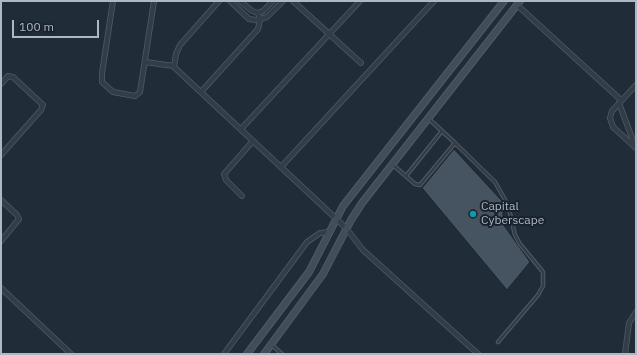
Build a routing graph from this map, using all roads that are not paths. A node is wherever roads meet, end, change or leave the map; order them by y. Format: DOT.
graph roads {
  1 [pos="113,1"];
  2 [pos="154,1"];
  3 [pos="219,1"];
  4 [pos="230,1"];
  5 [pos="240,1"];
  6 [pos="273,1"];
  7 [pos="283,1"];
  8 [pos="294,1"];
  9 [pos="360,1"];
  10 [pos="434,1"];
  11 [pos="496,1"];
  12 [pos="504,1"];
  13 [pos="519,3"];
  14 [pos="496,11"];
  15 [pos="258,13"];
  16 [pos="260,20"];
  17 [pos="330,34"];
  18 [pos="145,62"];
  19 [pos="361,63"];
  20 [pos="174,66"];
  21 [pos="1,84"];
  22 [pos="636,84"];
  23 [pos="201,92"];
  24 [pos="620,101"];
  25 [pos="428,119"];
  26 [pos="241,129"];
  27 [pos="442,131"];
  28 [pos="253,141"];
  29 [pos="455,142"];
  30 [pos="636,148"];
  31 [pos="1,155"];
  32 [pos="392,165"];
  33 [pos="280,167"];
  34 [pos="406,176"];
  35 [pos="242,196"];
  36 [pos="1,200"];
  37 [pos="336,218"];
  38 [pos="346,228"];
  39 [pos="330,232"];
  40 [pos="1,241"];
  41 [pos="1,288"];
  42 [pos="636,312"];
  43 [pos="498,342"];
  44 [pos="271,344"];
  45 [pos="71,354"];
  46 [pos="224,354"];
  47 [pos="247,354"];
  48 [pos="264,354"];
  49 [pos="282,354"];
  50 [pos="478,354"];
  51 [pos="625,354"];
  1 -- 18 [label="street"];
  2 -- 18 [label="street"];
  3 -- 20 [label="street"];
  4 -- 16 [label="street"];
  5 -- 15 [label="street"];
  6 -- 15 [label="street"];
  7 -- 16 [label="street"];
  8 -- 17 [label="street"];
  9 -- 17 [label="street"];
  10 -- 33 [label="street"];
  11 -- 14 [label="street"];
  12 -- 14 [label="street"];
  13 -- 24 [label="street"];
  13 -- 25 [label="street"];
  14 -- 37 [label="street"];
  15 -- 16 [label="street"];
  16 -- 23 [label="street"];
  17 -- 19 [label="street"];
  17 -- 26 [label="street"];
  18 -- 20 [label="street"];
  20 -- 23 [label="street"];
  21 -- 31 [label="street"];
  22 -- 24 [label="street"];
  23 -- 26 [label="street"];
  24 -- 30 [label="street"];
  24 -- 30 [label="street"];
  25 -- 27 [label="lane"];
  25 -- 32 [label="street"];
  26 -- 28 [label="street"];
  27 -- 29 [label="lane"];
  27 -- 34 [label="lane"];
  28 -- 33 [label="street"];
  28 -- 35 [label="street"];
  29 -- 34 [label="lane"];
  29 -- 43 [label="lane"];
  32 -- 34 [label="lane"];
  32 -- 38 [label="street"];
  33 -- 37 [label="street"];
  36 -- 40 [label="street"];
  37 -- 38 [label="street"];
  37 -- 39 [label="street"];
  38 -- 44 [label="street"];
  38 -- 50 [label="street"];
  39 -- 46 [label="street"];
  39 -- 47 [label="street"];
  41 -- 45 [label="street"];
  42 -- 51 [label="street"];
  44 -- 48 [label="street"];
  44 -- 49 [label="lane"];
}
